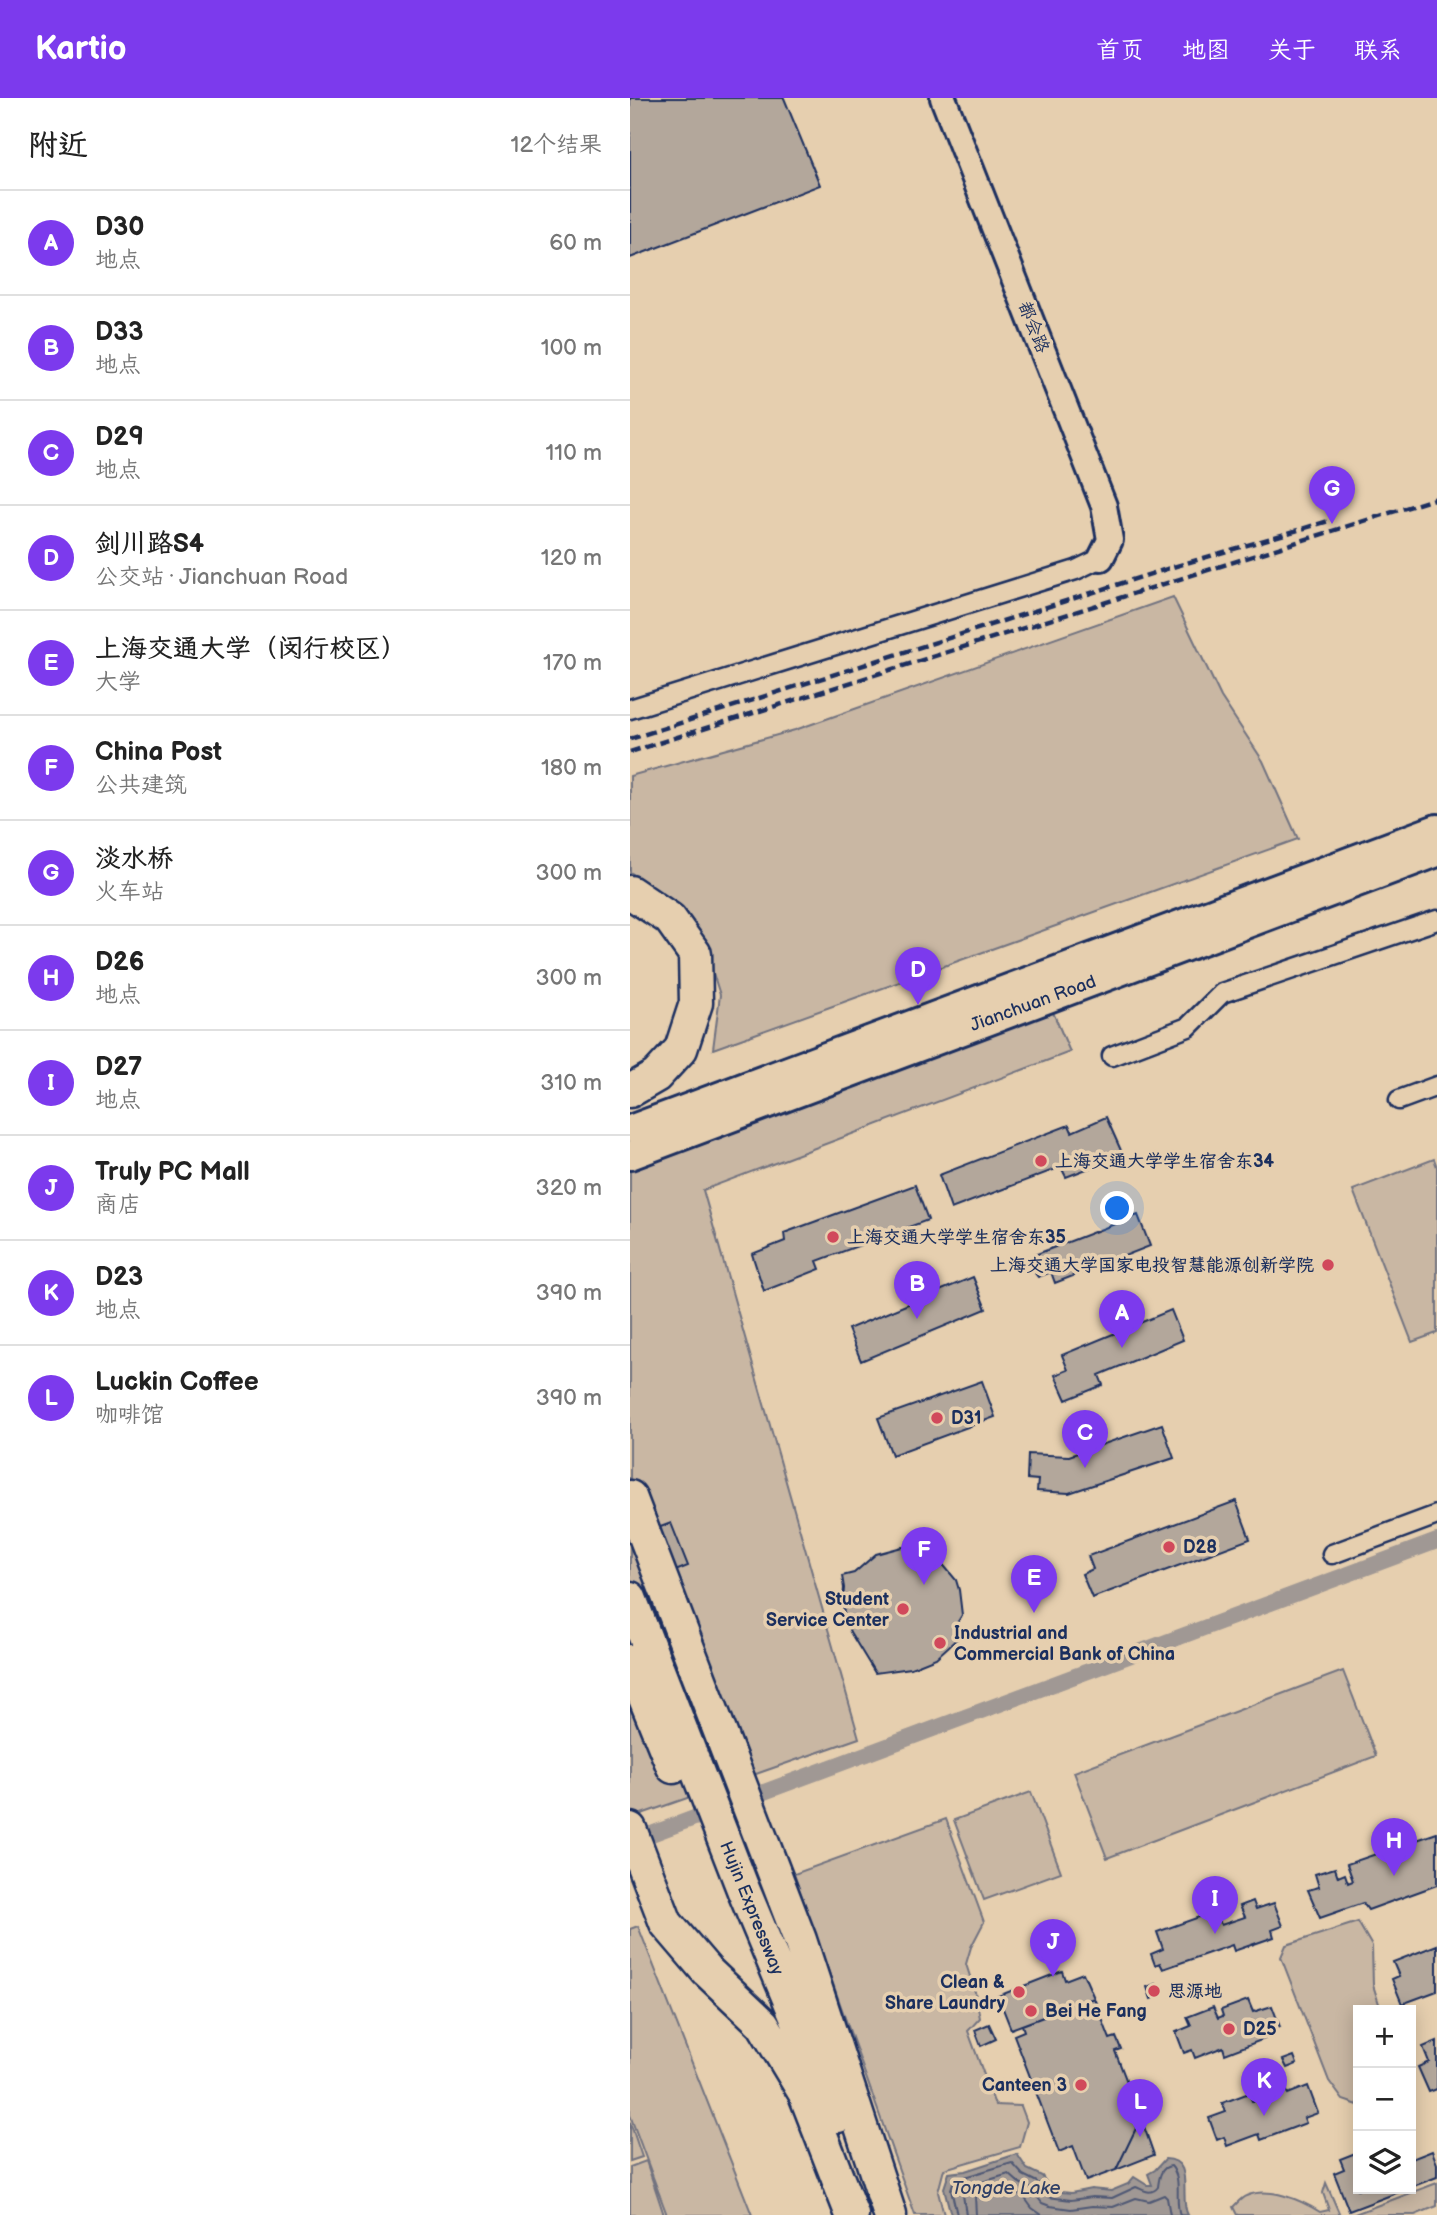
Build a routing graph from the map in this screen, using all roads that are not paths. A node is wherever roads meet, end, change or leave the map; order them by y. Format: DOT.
graph roads {
  1 [pos="943,98"];
  2 [pos="1101,558"];
  3 [pos="630,709"];
  4 [pos="1437,828"];
  5 [pos="1437,853"];
  6 [pos="630,892"];
  7 [pos="1437,920"];
  8 [pos="1112,1056"];
  9 [pos="1437,1086"];
  10 [pos="630,1091"];
  11 [pos="1399,1100"];
  12 [pos="630,1129"];
  13 [pos="630,1156"];
  14 [pos="630,1497"];
  15 [pos="1437,1515"];
  16 [pos="1332,1554"];
  17 [pos="630,1598"];
  18 [pos="630,1661"];
  19 [pos="630,1829"];
  20 [pos="735,1895"];
  21 [pos="804,2090"];
  22 [pos="833,2215"];
  23 [pos="852,2215"];
  24 [pos="879,2215"];
  25 [pos="890,2215"];
  1 -- 2 [label="street, 都会路"];
  2 -- 3 [label="street"];
  4 -- 12 [label="main road, Jianchuan Road"];
  5 -- 13 [label="main road, Jianchuan Road"];
  6 -- 10 [label="highway"];
  7 -- 8 [label="street"];
  9 -- 11 [label="street"];
  14 -- 25 [label="highway"];
  15 -- 16 [label="street"];
  17 -- 20 [label="highway, Hujin Expressway"];
  18 -- 20 [label="highway, Hujin Expressway"];
  19 -- 21 [label="highway"];
  20 -- 21 [label="highway, Hujin Expressway"];
  20 -- 24 [label="highway, Hujin Expressway"];
  21 -- 22 [label="highway, Hujin Expressway"];
  21 -- 23 [label="highway, Hujin Expressway"];
}
